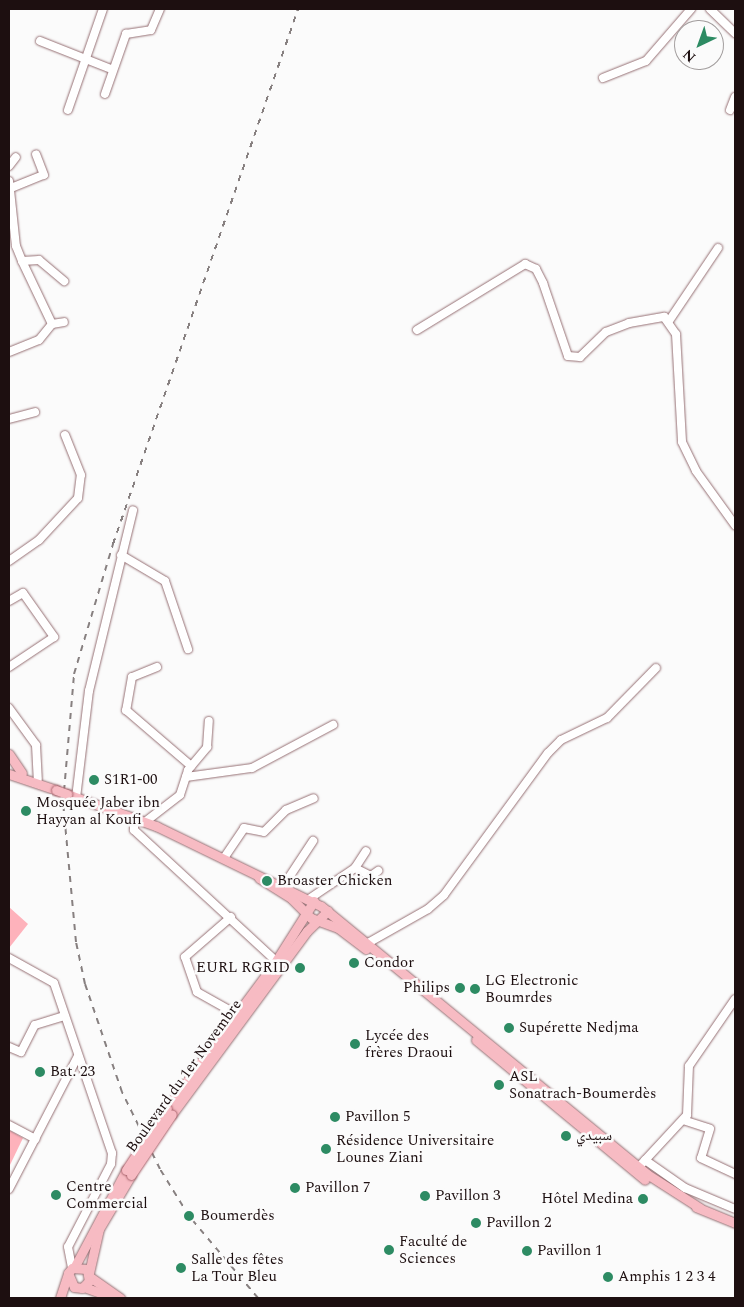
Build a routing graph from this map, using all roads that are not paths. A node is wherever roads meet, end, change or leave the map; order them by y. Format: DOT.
graph roads {
  1 [pos="103,9"];
  2 [pos="160,9"];
  3 [pos="691,9"];
  4 [pos="710,9"];
  5 [pos="735,33"];
  6 [pos="40,41"];
  7 [pos="86,58"];
  8 [pos="111,69"];
  9 [pos="603,78"];
  10 [pos="105,94"];
  11 [pos="735,97"];
  12 [pos="68,110"];
  13 [pos="730,110"];
  14 [pos="36,154"];
  15 [pos="16,157"];
  16 [pos="9,166"];
  17 [pos="10,184"];
  18 [pos="10,203"];
  19 [pos="718,248"];
  20 [pos="22,261"];
  21 [pos="64,281"];
  22 [pos="669,321"];
  23 [pos="64,322"];
  24 [pos="52,324"];
  25 [pos="417,330"];
  26 [pos="9,352"];
  27 [pos="35,412"];
  28 [pos="9,419"];
  29 [pos="65,435"];
  30 [pos="133,510"];
  31 [pos="735,525"];
  32 [pos="121,555"];
  33 [pos="9,561"];
  34 [pos="9,601"];
  35 [pos="188,649"];
  36 [pos="9,666"];
  37 [pos="156,667"];
  38 [pos="656,668"];
  39 [pos="9,708"];
  40 [pos="209,721"];
  41 [pos="333,725"];
  42 [pos="9,754"];
  43 [pos="191,766"];
  44 [pos="9,768"];
  45 [pos="22,773"];
  46 [pos="9,774"];
  47 [pos="186,776"];
  48 [pos="41,782"];
  49 [pos="72,796"];
  50 [pos="314,798"];
  51 [pos="134,818"];
  52 [pos="145,822"];
  53 [pos="313,841"];
  54 [pos="366,851"];
  55 [pos="224,858"];
  56 [pos="233,862"];
  57 [pos="355,868"];
  58 [pos="378,871"];
  59 [pos="284,885"];
  60 [pos="312,900"];
  61 [pos="328,911"];
  62 [pos="306,914"];
  63 [pos="231,917"];
  64 [pos="318,922"];
  65 [pos="368,943"];
  66 [pos="9,958"];
  67 [pos="276,961"];
  68 [pos="735,999"];
  69 [pos="236,1014"];
  70 [pos="65,1016"];
  71 [pos="9,1046"];
  72 [pos="78,1056"];
  73 [pos="170,1111"];
  74 [pos="683,1120"];
  75 [pos="9,1125"];
  76 [pos="35,1139"];
  77 [pos="639,1166"];
  78 [pos="128,1172"];
  79 [pos="735,1174"];
  80 [pos="9,1189"];
  81 [pos="735,1209"];
  82 [pos="735,1223"];
  83 [pos="71,1269"];
  84 [pos="89,1275"];
  85 [pos="83,1288"];
  86 [pos="60,1298"];
  87 [pos="75,1298"];
  88 [pos="119,1298"];
  1 -- 7 [label="street"];
  2 -- 8 [label="street"];
  3 -- 9 [label="street"];
  4 -- 5 [label="street"];
  6 -- 7 [label="street"];
  7 -- 8 [label="street"];
  7 -- 12 [label="street"];
  8 -- 10 [label="street"];
  11 -- 13 [label="street"];
  14 -- 17 [label="street"];
  15 -- 16 [label="street"];
  17 -- 18 [label="street"];
  18 -- 20 [label="street"];
  19 -- 22 [label="street"];
  20 -- 21 [label="street"];
  20 -- 24 [label="street"];
  22 -- 25 [label="street"];
  22 -- 31 [label="street"];
  23 -- 24 [label="street"];
  24 -- 26 [label="street"];
  27 -- 28 [label="street"];
  29 -- 33 [label="street"];
  30 -- 32 [label="street"];
  32 -- 35 [label="street"];
  32 -- 49 [label="street"];
  34 -- 36 [label="street"];
  37 -- 43 [label="street"];
  38 -- 65 [label="street"];
  39 -- 48 [label="street"];
  40 -- 43 [label="street"];
  41 -- 47 [label="street"];
  42 -- 45 [label="main road"];
  43 -- 47 [label="street"];
  44 -- 45 [label="main road"];
  45 -- 48 [label="main road"];
  46 -- 48 [label="main road"];
  47 -- 52 [label="street"];
  48 -- 49 [label="main road, bridge"];
  49 -- 51 [label="main road"];
  50 -- 55 [label="street"];
  51 -- 52 [label="main road"];
  51 -- 63 [label="street"];
  52 -- 55 [label="main road"];
  53 -- 59 [label="street"];
  54 -- 57 [label="street"];
  55 -- 56 [label="main road"];
  56 -- 59 [label="main road"];
  56 -- 62 [label="main road"];
  57 -- 58 [label="street"];
  57 -- 60 [label="street"];
  59 -- 60 [label="main road"];
  60 -- 61 [label="main road"];
  60 -- 62 [label="main road, Boulevard du 1er Novembre"];
  61 -- 64 [label="main road, Boulevard du 1er Novembre"];
  61 -- 65 [label="main road"];
  62 -- 64 [label="main road"];
  62 -- 67 [label="main road, Boulevard du 1er Novembre"];
  63 -- 67 [label="street"];
  63 -- 69 [label="street"];
  64 -- 73 [label="main road, Boulevard du 1er Novembre"];
  64 -- 77 [label="main road"];
  65 -- 77 [label="main road"];
  66 -- 70 [label="street"];
  67 -- 69 [label="main road, Boulevard du 1er Novembre"];
  68 -- 74 [label="street"];
  69 -- 73 [label="main road, Boulevard du 1er Novembre"];
  70 -- 71 [label="street"];
  70 -- 72 [label="street"];
  72 -- 76 [label="street"];
  72 -- 83 [label="street"];
  73 -- 78 [label="main road, Boulevard du 1er Novembre, bridge"];
  74 -- 77 [label="street"];
  74 -- 79 [label="street"];
  75 -- 76 [label="street"];
  76 -- 80 [label="street"];
  77 -- 81 [label="street"];
  77 -- 82 [label="main road"];
  78 -- 83 [label="main road, Boulevard du 1er Novembre"];
  78 -- 84 [label="main road, Boulevard du 1er Novembre"];
  83 -- 84 [label="main road"];
  83 -- 85 [label="main road"];
  83 -- 86 [label="main road, Boulevard du 1er Novembre"];
  84 -- 85 [label="main road, Boulevard du 1er Novembre"];
  84 -- 88 [label="main road"];
  85 -- 87 [label="main road"];
  85 -- 88 [label="main road"];
}
